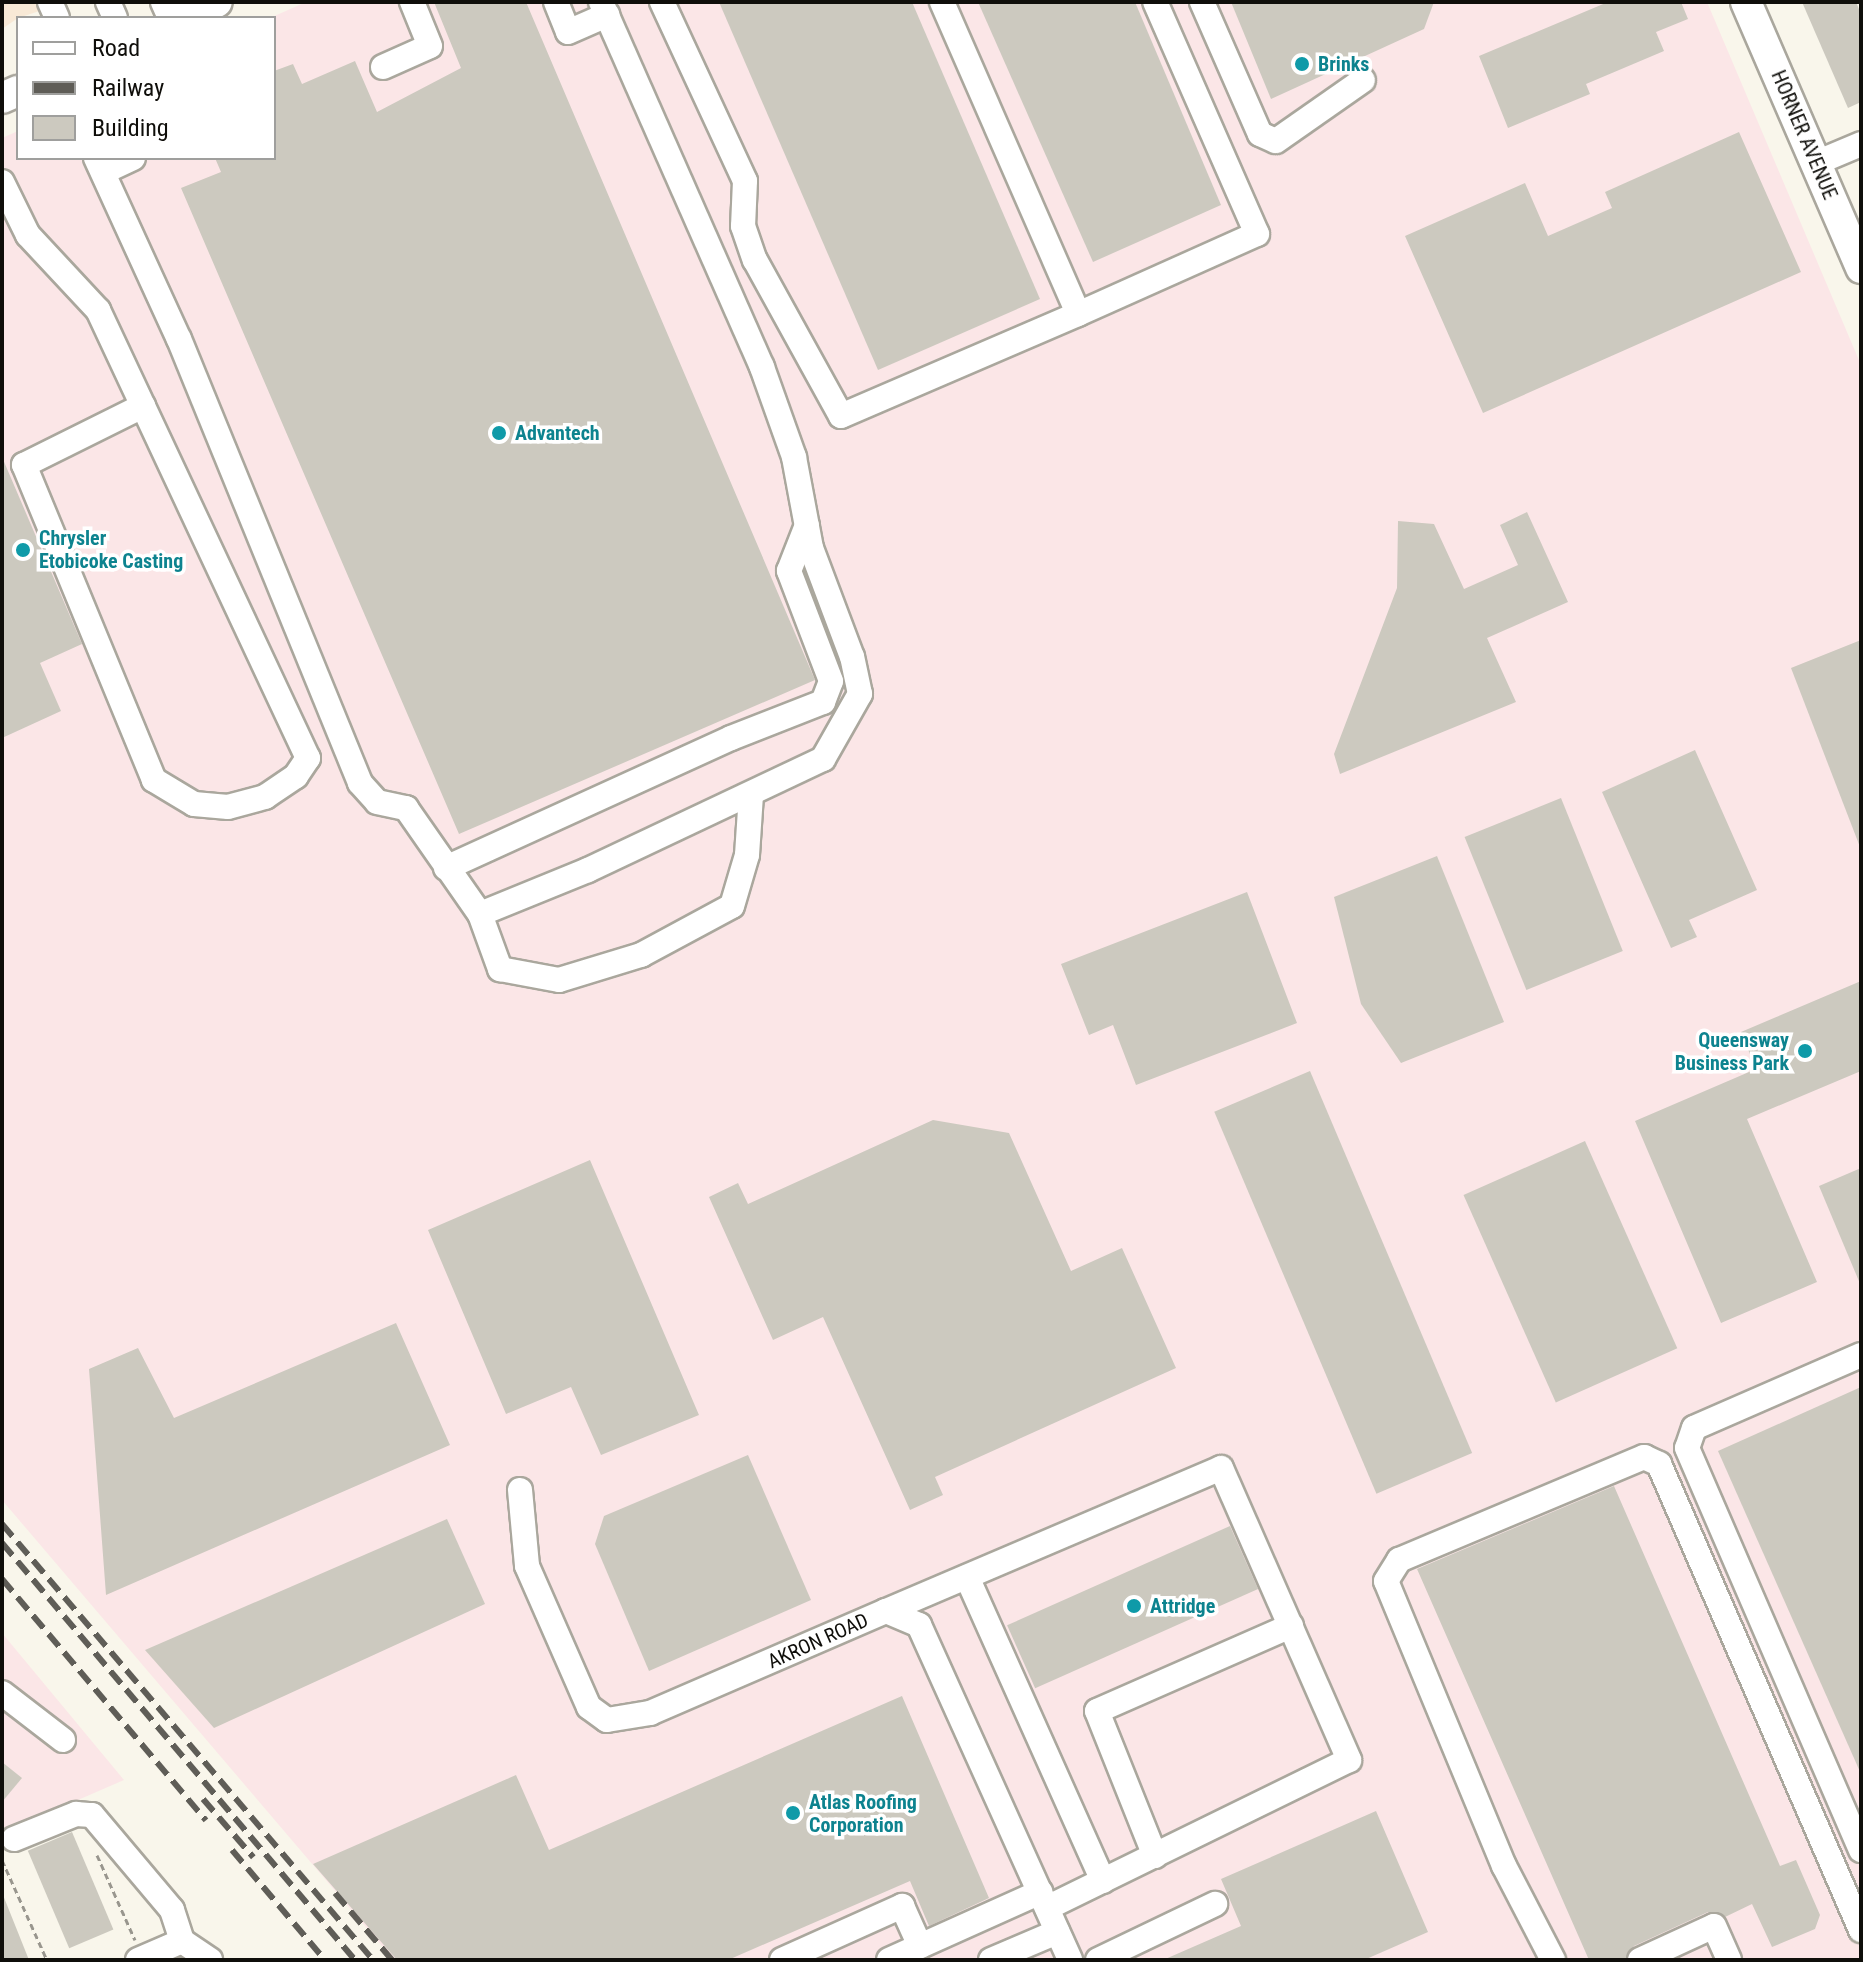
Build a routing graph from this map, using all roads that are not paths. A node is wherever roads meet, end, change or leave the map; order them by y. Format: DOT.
graph roads {
  1 [pos="217,2"];
  2 [pos="412,2"];
  3 [pos="556,2"];
  4 [pos="662,2"];
  5 [pos="942,2"];
  6 [pos="1155,2"];
  7 [pos="1202,2"];
  8 [pos="1746,2"];
  9 [pos="604,9"];
  10 [pos="186,16"];
  11 [pos="383,67"];
  12 [pos="1363,80"];
  13 [pos="1861,144"];
  14 [pos="123,160"];
  15 [pos="1816,163"];
  16 [pos="99,165"];
  17 [pos="2,182"];
  18 [pos="8,207"];
  19 [pos="1861,268"];
  20 [pos="1078,314"];
  21 [pos="143,406"];
  22 [pos="807,525"];
  23 [pos="751,794"];
  24 [pos="446,868"];
  25 [pos="480,914"];
  26 [pos="1861,1355"];
  27 [pos="520,1490"];
  28 [pos="967,1577"];
  29 [pos="886,1611"];
  30 [pos="1291,1626"];
  31 [pos="2,1693"];
  32 [pos="63,1740"];
  33 [pos="8,1850"];
  34 [pos="1861,1850"];
  35 [pos="1155,1856"];
  36 [pos="1103,1881"];
  37 [pos="1043,1900"];
  38 [pos="1215,1904"];
  39 [pos="1861,1930"];
  40 [pos="1057,1932"];
  41 [pos="182,1941"];
  42 [pos="920,1946"];
  43 [pos="140,1959"];
  44 [pos="210,1960"];
  45 [pos="782,1960"];
  46 [pos="889,1960"];
  47 [pos="991,1960"];
  48 [pos="1070,1960"];
  49 [pos="1098,1960"];
  50 [pos="1553,1960"];
  51 [pos="1640,1960"];
  52 [pos="1729,1960"];
  1 -- 10 [label="main road"];
  2 -- 11 [label="street"];
  3 -- 9 [label="street"];
  4 -- 20 [label="street"];
  5 -- 20 [label="street"];
  6 -- 20 [label="street"];
  7 -- 12 [label="street"];
  8 -- 15 [label="main road, HORNER AVENUE"];
  9 -- 22 [label="street"];
  13 -- 15 [label="street"];
  14 -- 16 [label="street"];
  15 -- 19 [label="main road, HORNER AVENUE"];
  16 -- 24 [label="street"];
  17 -- 18 [label="street"];
  18 -- 21 [label="street"];
  21 -- 21 [label="street"];
  22 -- 23 [label="street"];
  22 -- 24 [label="street"];
  23 -- 25 [label="street"];
  23 -- 25 [label="street"];
  24 -- 25 [label="street"];
  26 -- 34 [label="street"];
  27 -- 29 [label="street, AKRON ROAD"];
  28 -- 29 [label="street"];
  28 -- 30 [label="street"];
  28 -- 36 [label="street"];
  29 -- 37 [label="street, AKRON ROAD"];
  30 -- 35 [label="street"];
  30 -- 35 [label="street"];
  31 -- 32 [label="street"];
  33 -- 41 [label="street"];
  35 -- 36 [label="street"];
  36 -- 37 [label="street"];
  37 -- 40 [label="street, AKRON ROAD"];
  37 -- 42 [label="street"];
  38 -- 49 [label="street"];
  39 -- 50 [label="street"];
  40 -- 47 [label="street"];
  40 -- 48 [label="street, AKRON ROAD"];
  41 -- 43 [label="street"];
  41 -- 44 [label="street"];
  42 -- 45 [label="street"];
  42 -- 46 [label="street"];
  51 -- 52 [label="street"];
}
